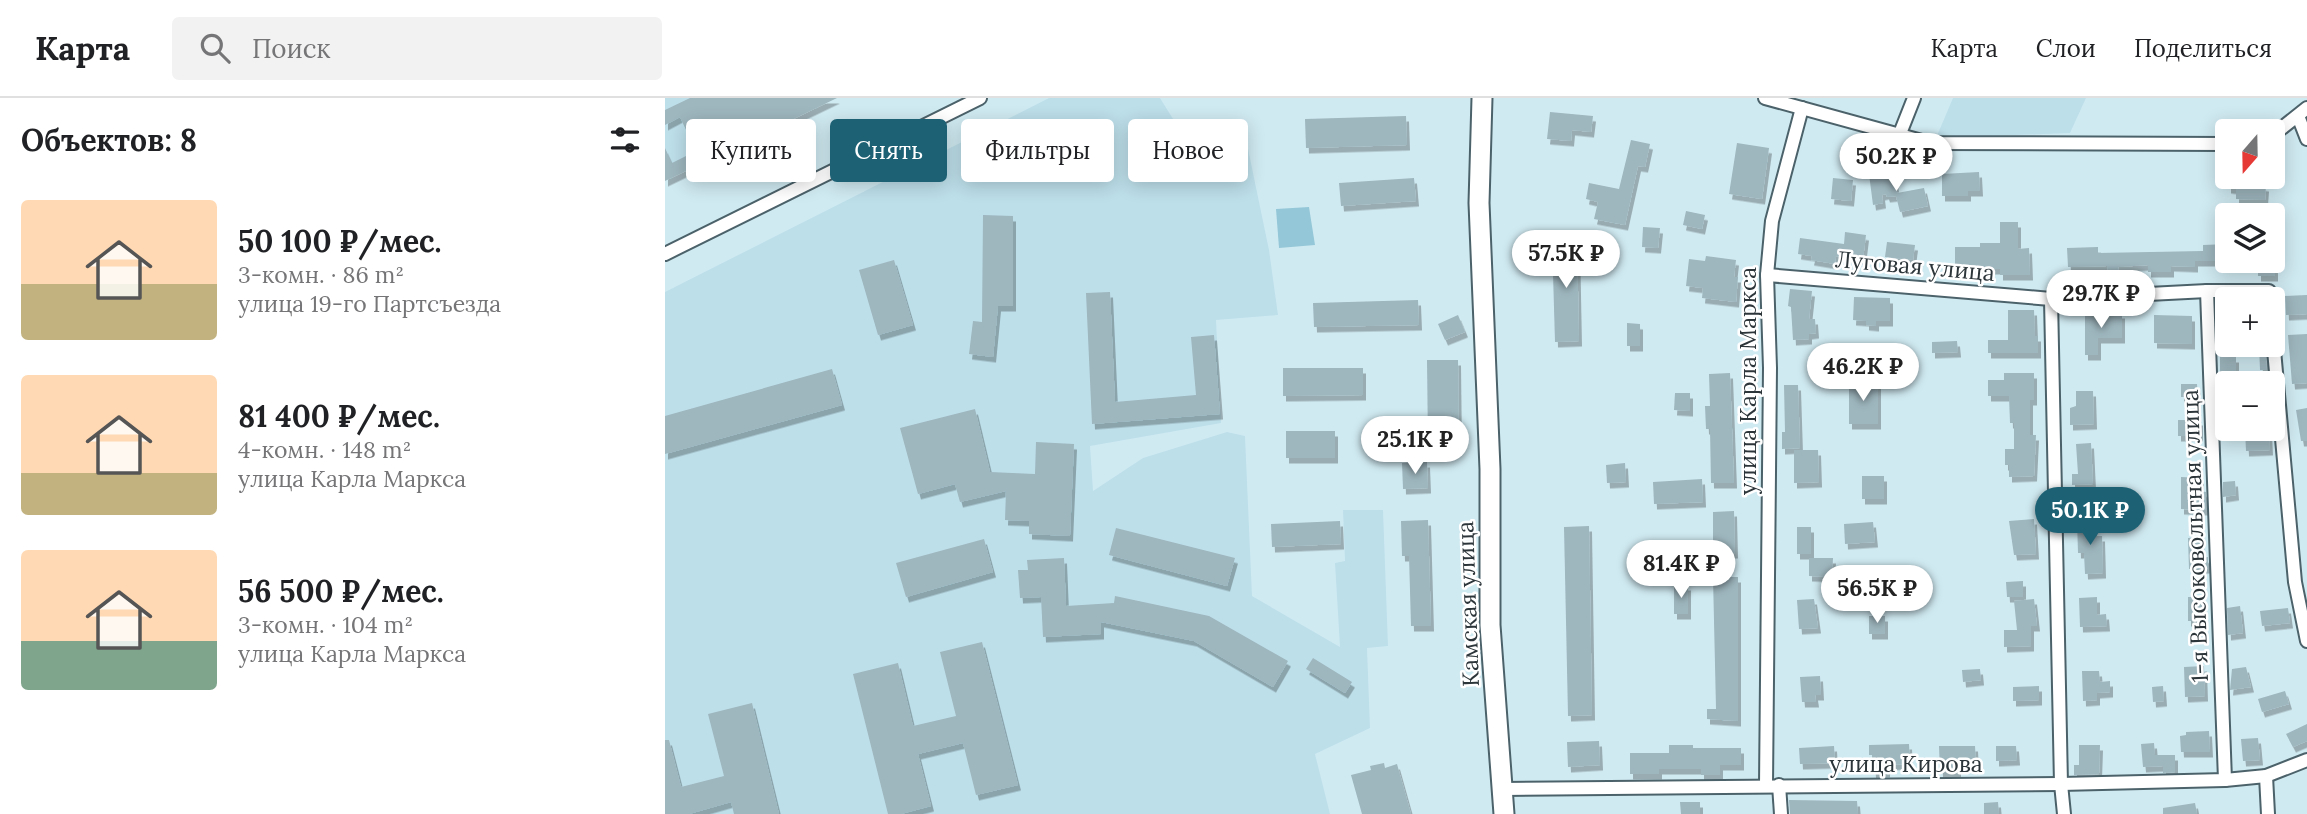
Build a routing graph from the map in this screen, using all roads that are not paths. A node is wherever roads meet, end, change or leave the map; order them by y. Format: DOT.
graph roads {
  1 [pos="980,98"];
  2 [pos="1482,98"];
  3 [pos="1765,98"];
  4 [pos="1914,98"];
  5 [pos="1802,108"];
  6 [pos="2302,112"];
  7 [pos="2285,125"];
  8 [pos="1899,136"];
  9 [pos="2307,139"];
  10 [pos="2215,144"];
  11 [pos="665,254"];
  12 [pos="1767,275"];
  13 [pos="2207,291"];
  14 [pos="2215,292"];
  15 [pos="2051,299"];
  16 [pos="2275,357"];
  17 [pos="2307,641"];
  18 [pos="2307,760"];
  19 [pos="2266,776"];
  20 [pos="2225,780"];
  21 [pos="2061,784"];
  22 [pos="1773,785"];
  23 [pos="1503,789"];
  24 [pos="1504,814"];
  25 [pos="1781,814"];
  26 [pos="2064,814"];
  27 [pos="2268,814"];
  1 -- 11 [label="street"];
  2 -- 23 [label="street, Камская улица"];
  3 -- 5 [label="street"];
  4 -- 8 [label="street"];
  5 -- 8 [label="street"];
  5 -- 12 [label="street, улица Карла Маркса"];
  6 -- 7 [label="street"];
  6 -- 9 [label="street"];
  8 -- 10 [label="street"];
  12 -- 15 [label="street, Луговая улица"];
  12 -- 22 [label="street, улица Карла Маркса"];
  13 -- 14 [label="street, Луговая улица"];
  13 -- 15 [label="street, Луговая улица"];
  13 -- 20 [label="street, 1-я Высоковольтная улица"];
  15 -- 21 [label="street"];
  16 -- 17 [label="street"];
  18 -- 19 [label="street, улица Кирова"];
  19 -- 20 [label="street, улица Кирова"];
  19 -- 27 [label="street"];
  20 -- 21 [label="street, улица Кирова"];
  21 -- 22 [label="street, улица Кирова"];
  21 -- 26 [label="street"];
  22 -- 23 [label="street, улица Кирова"];
  22 -- 25 [label="street, улица Карла Маркса"];
  23 -- 24 [label="street, Камская улица"];
}
